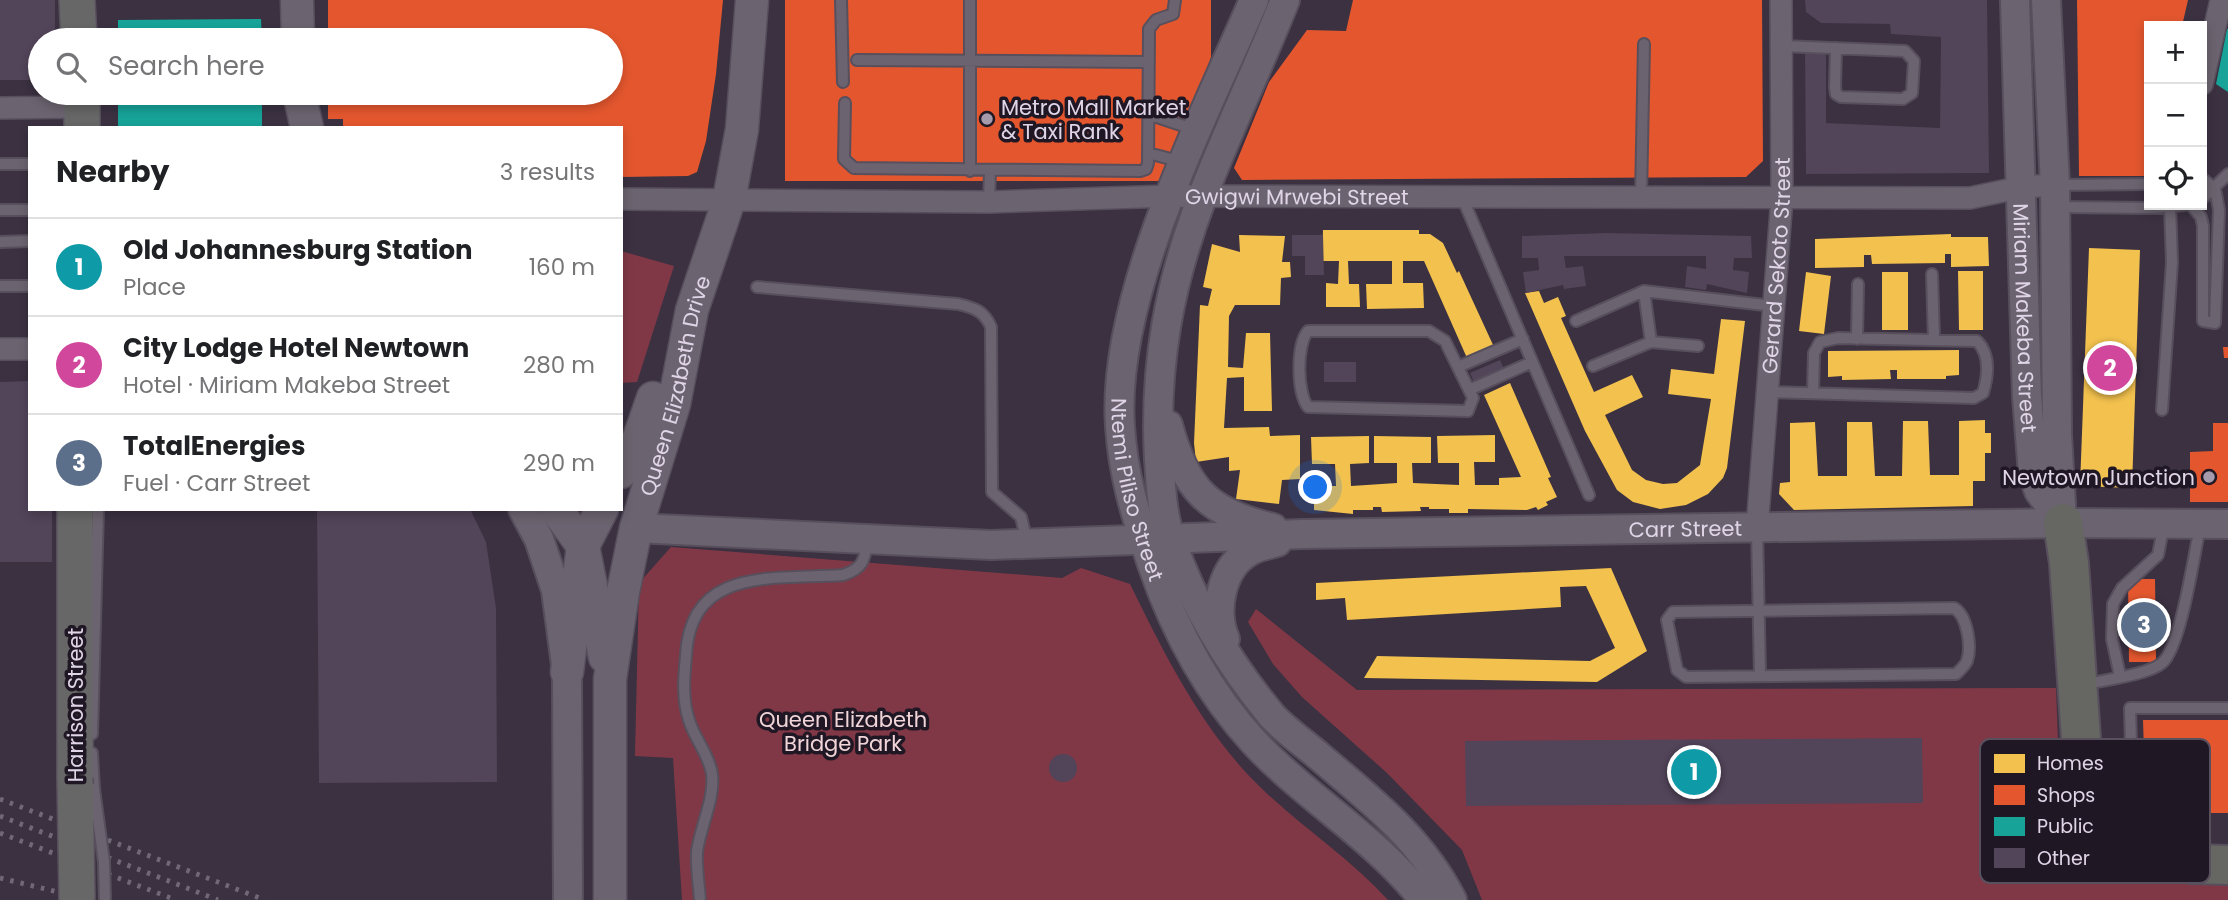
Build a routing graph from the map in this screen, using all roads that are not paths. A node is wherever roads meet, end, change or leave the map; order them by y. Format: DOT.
graph roads {
  1 [pos="77,0"];
  2 [pos="297,0"];
  3 [pos="752,0"];
  4 [pos="841,0"];
  5 [pos="970,0"];
  6 [pos="1175,0"];
  7 [pos="1254,0"];
  8 [pos="1285,0"];
  9 [pos="1782,0"];
  10 [pos="2015,0"];
  11 [pos="2046,0"];
  12 [pos="2221,0"];
  13 [pos="78,28"];
  14 [pos="298,28"];
  15 [pos="1644,44"];
  16 [pos="1782,46"];
  17 [pos="1836,48"];
  18 [pos="857,60"];
  19 [pos="970,60"];
  20 [pos="1149,62"];
  21 [pos="2207,62"];
  22 [pos="843,82"];
  23 [pos="845,103"];
  24 [pos="302,105"];
  25 [pos="0,108"];
  26 [pos="84,114"];
  27 [pos="1148,114"];
  28 [pos="307,126"];
  29 [pos="1198,130"];
  30 [pos="1148,153"];
  31 [pos="1184,163"];
  32 [pos="0,164"];
  33 [pos="28,164"];
  34 [pos="970,171"];
  35 [pos="990,172"];
  36 [pos="2228,174"];
  37 [pos="2207,182"];
  38 [pos="2144,185"];
  39 [pos="2215,189"];
  40 [pos="2207,195"];
  41 [pos="1170,196"];
  42 [pos="2055,196"];
  43 [pos="1202,197"];
  44 [pos="1462,197"];
  45 [pos="1641,197"];
  46 [pos="1782,197"];
  47 [pos="2023,198"];
  48 [pos="623,199"];
  49 [pos="729,200"];
  50 [pos="989,202"];
  51 [pos="2144,205"];
  52 [pos="0,210"];
  53 [pos="28,210"];
  54 [pos="2169,210"];
  55 [pos="2195,210"];
  56 [pos="28,241"];
  57 [pos="0,242"];
  58 [pos="1932,274"];
  59 [pos="1858,284"];
  60 [pos="0,286"];
  61 [pos="28,286"];
  62 [pos="757,288"];
  63 [pos="1644,291"];
  64 [pos="1773,306"];
  65 [pos="692,310"];
  66 [pos="1576,321"];
  67 [pos="1523,339"];
  68 [pos="1857,339"];
  69 [pos="1934,340"];
  70 [pos="1651,342"];
  71 [pos="1698,346"];
  72 [pos="0,349"];
  73 [pos="28,349"];
  74 [pos="1532,362"];
  75 [pos="1593,366"];
  76 [pos="1458,367"];
  77 [pos="1158,390"];
  78 [pos="1469,390"];
  79 [pos="1767,392"];
  80 [pos="1814,393"];
  81 [pos="2162,410"];
  82 [pos="623,468"];
  83 [pos="1589,495"];
  84 [pos="75,511"];
  85 [pos="98,511"];
  86 [pos="524,511"];
  87 [pos="557,511"];
  88 [pos="601,511"];
  89 [pos="2063,523"];
  90 [pos="2164,524"];
  91 [pos="2214,524"];
  92 [pos="636,528"];
  93 [pos="1757,529"];
  94 [pos="1303,534"];
  95 [pos="867,538"];
  96 [pos="1158,541"];
  97 [pos="1027,544"];
  98 [pos="583,546"];
  99 [pos="1757,610"];
  100 [pos="567,672"];
  101 [pos="1239,674"];
  102 [pos="1760,676"];
  103 [pos="2119,676"];
  104 [pos="610,679"];
  105 [pos="2078,686"];
  106 [pos="2228,708"];
  107 [pos="2081,739"];
  108 [pos="2131,739"];
  109 [pos="84,784"];
  110 [pos="2210,864"];
  111 [pos="2228,865"];
  112 [pos="77,900"];
  113 [pos="105,900"];
  114 [pos="568,900"];
  115 [pos="610,900"];
  116 [pos="700,900"];
  117 [pos="1424,900"];
  118 [pos="1452,900"];
  1 -- 13 [label="main road"];
  2 -- 14 [label="main road"];
  3 -- 49 [label="main road, Queen Elizabeth Drive"];
  4 -- 22 [label="lane"];
  5 -- 19 [label="lane"];
  6 -- 20 [label="lane"];
  7 -- 29 [label="street, Ntemi Piliso Street"];
  8 -- 43 [label="street, Ntemi Piliso Street"];
  9 -- 16 [label="street, Gerard Sekoto Street"];
  10 -- 47 [label="street, Miriam Makeba Street"];
  11 -- 42 [label="street, Miriam Makeba Street"];
  12 -- 21 [label="street"];
  15 -- 45 [label="lane"];
  16 -- 17 [label="lane"];
  16 -- 46 [label="street, Gerard Sekoto Street"];
  17 -- 17 [label="lane"];
  18 -- 19 [label="lane"];
  19 -- 20 [label="lane"];
  19 -- 34 [label="lane"];
  20 -- 27 [label="lane"];
  23 -- 34 [label="lane"];
  24 -- 28 [label="main road"];
  25 -- 26 [label="street"];
  27 -- 29 [label="lane"];
  27 -- 30 [label="lane"];
  29 -- 31 [label="street, Ntemi Piliso Street"];
  30 -- 31 [label="lane"];
  30 -- 35 [label="lane"];
  31 -- 41 [label="street, Ntemi Piliso Street"];
  32 -- 33 [label="lane"];
  34 -- 35 [label="lane"];
  35 -- 50 [label="lane"];
  36 -- 39 [label="lane"];
  37 -- 39 [label="lane"];
  38 -- 42 [label="lane, Gwigwi Mrwebi Street"];
  39 -- 40 [label="lane"];
  39 -- 55 [label="lane"];
  41 -- 43 [label="street, Gwigwi Mrwebi Street"];
  41 -- 50 [label="street, Gwigwi Mrwebi Street"];
  41 -- 96 [label="street, Ntemi Piliso Street"];
  42 -- 47 [label="street, Gwigwi Mrwebi Street"];
  42 -- 51 [label="lane, Gwigwi Mrwebi Street"];
  42 -- 89 [label="street, Miriam Makeba Street"];
  43 -- 44 [label="street, Gwigwi Mrwebi Street"];
  43 -- 77 [label="street, Ntemi Piliso Street"];
  44 -- 45 [label="street, Gwigwi Mrwebi Street"];
  44 -- 67 [label="lane"];
  45 -- 46 [label="street, Gwigwi Mrwebi Street"];
  46 -- 47 [label="street, Gwigwi Mrwebi Street"];
  46 -- 64 [label="street, Gerard Sekoto Street"];
  47 -- 89 [label="street, Miriam Makeba Street"];
  48 -- 49 [label="street, Gwigwi Mrwebi Street"];
  49 -- 50 [label="street, Gwigwi Mrwebi Street"];
  49 -- 65 [label="main road, Queen Elizabeth Drive"];
  52 -- 53 [label="lane"];
  54 -- 81 [label="lane"];
  56 -- 57 [label="lane"];
  58 -- 69 [label="lane"];
  59 -- 68 [label="lane"];
  60 -- 61 [label="lane"];
  62 -- 97 [label="lane"];
  63 -- 64 [label="lane"];
  63 -- 66 [label="lane"];
  63 -- 70 [label="lane"];
  64 -- 79 [label="street, Gerard Sekoto Street"];
  65 -- 82 [label="main road"];
  65 -- 92 [label="main road, Queen Elizabeth Drive"];
  67 -- 74 [label="lane"];
  67 -- 76 [label="lane"];
  68 -- 69 [label="lane"];
  68 -- 80 [label="lane"];
  69 -- 80 [label="lane"];
  70 -- 71 [label="lane"];
  70 -- 75 [label="lane"];
  72 -- 73 [label="street"];
  74 -- 78 [label="lane"];
  74 -- 83 [label="lane"];
  76 -- 78 [label="lane"];
  76 -- 78 [label="lane"];
  77 -- 94 [label="street"];
  77 -- 96 [label="street, Ntemi Piliso Street"];
  79 -- 80 [label="lane"];
  79 -- 93 [label="street, Gerard Sekoto Street"];
  84 -- 109 [label="main road, Harrison Street"];
  85 -- 109 [label="lane"];
  86 -- 100 [label="street"];
  87 -- 98 [label="main road"];
  88 -- 98 [label="main road"];
  89 -- 90 [label="street, Carr Street"];
  89 -- 93 [label="street, Carr Street"];
  89 -- 105 [label="highway"];
  90 -- 91 [label="street, Carr Street"];
  90 -- 103 [label="lane"];
  91 -- 103 [label="lane"];
  92 -- 95 [label="street, Carr Street"];
  92 -- 104 [label="main road, Queen Elizabeth Drive"];
  93 -- 94 [label="street, Carr Street"];
  93 -- 99 [label="lane"];
  94 -- 96 [label="street, Carr Street"];
  94 -- 101 [label="street"];
  95 -- 97 [label="street, Carr Street"];
  95 -- 116 [label="lane"];
  96 -- 97 [label="street, Carr Street"];
  96 -- 101 [label="street, Ntemi Piliso Street"];
  96 -- 117 [label="street, Ntemi Piliso Street"];
  98 -- 100 [label="main road"];
  98 -- 104 [label="main road"];
  99 -- 102 [label="lane"];
  99 -- 102 [label="lane"];
  99 -- 102 [label="lane"];
  100 -- 114 [label="street"];
  101 -- 118 [label="street, Ntemi Piliso Street"];
  103 -- 105 [label="lane"];
  104 -- 115 [label="main road, Queen Elizabeth Drive"];
  105 -- 107 [label="highway"];
  106 -- 108 [label="lane"];
  109 -- 112 [label="main road, Harrison Street, bridge"];
  109 -- 113 [label="lane, bridge"];
  110 -- 111 [label="highway"];
}
